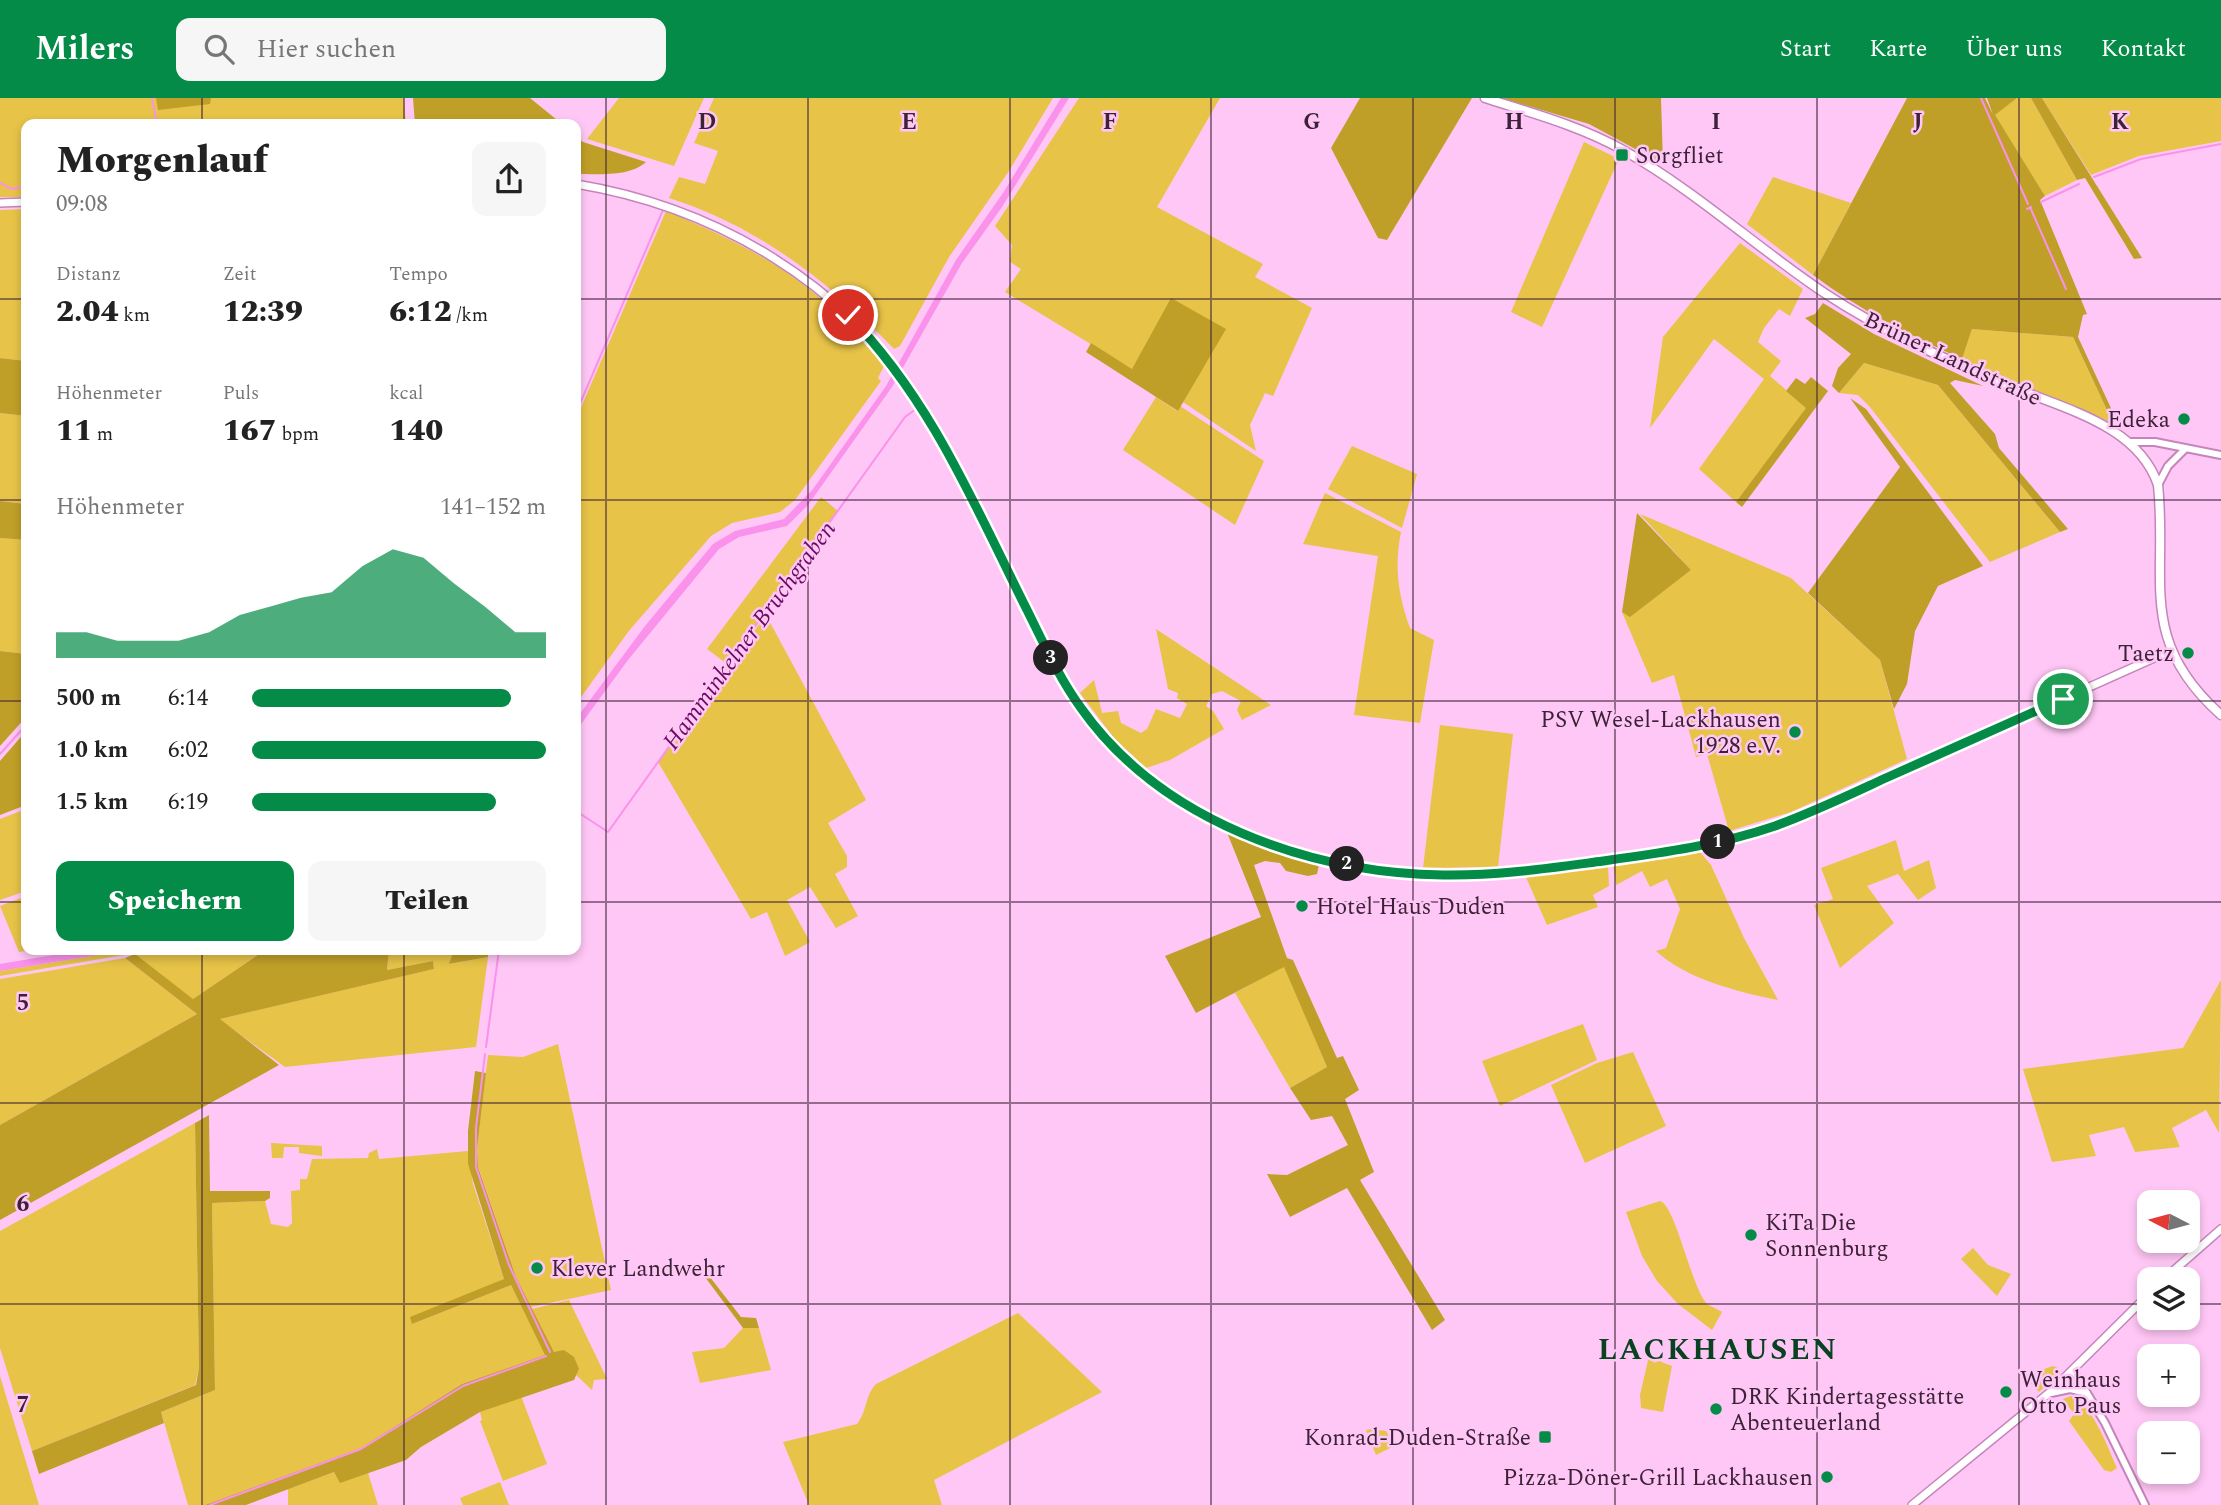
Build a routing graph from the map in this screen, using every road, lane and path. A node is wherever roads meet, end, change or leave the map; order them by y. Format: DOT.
graph roads {
  1 [pos="1485,98"];
  2 [pos="581,185"];
  3 [pos="21,202"];
  4 [pos="0,203"];
  5 [pos="2131,442"];
  6 [pos="2155,442"];
  7 [pos="2185,449"];
  8 [pos="2141,451"];
  9 [pos="2221,455"];
  10 [pos="2158,485"];
  11 [pos="2172,650"];
  12 [pos="2221,715"];
  13 [pos="2221,1229"];
  14 [pos="2178,1267"];
  15 [pos="2137,1306"];
  16 [pos="2073,1370"];
  17 [pos="2087,1392"];
  18 [pos="2049,1393"];
  19 [pos="1912,1505"];
  20 [pos="2145,1505"];
  1 -- 5 [label="main road, Brüner Landstraße"];
  2 -- 11 [label="main road"];
  3 -- 4 [label="main road"];
  5 -- 6 [label="street"];
  5 -- 8 [label="main road, Brüner Landstraße"];
  6 -- 7 [label="street"];
  6 -- 8 [label="street"];
  7 -- 9 [label="street"];
  7 -- 10 [label="street"];
  8 -- 10 [label="main road, Brüner Landstraße"];
  10 -- 11 [label="main road, Brüner Landstraße"];
  11 -- 12 [label="main road, Brüner Landstraße"];
  13 -- 14 [label="main road"];
  15 -- 16 [label="main road"];
  16 -- 17 [label="street"];
  16 -- 18 [label="main road"];
  17 -- 18 [label="street"];
  17 -- 20 [label="street"];
  18 -- 19 [label="main road"];
}
